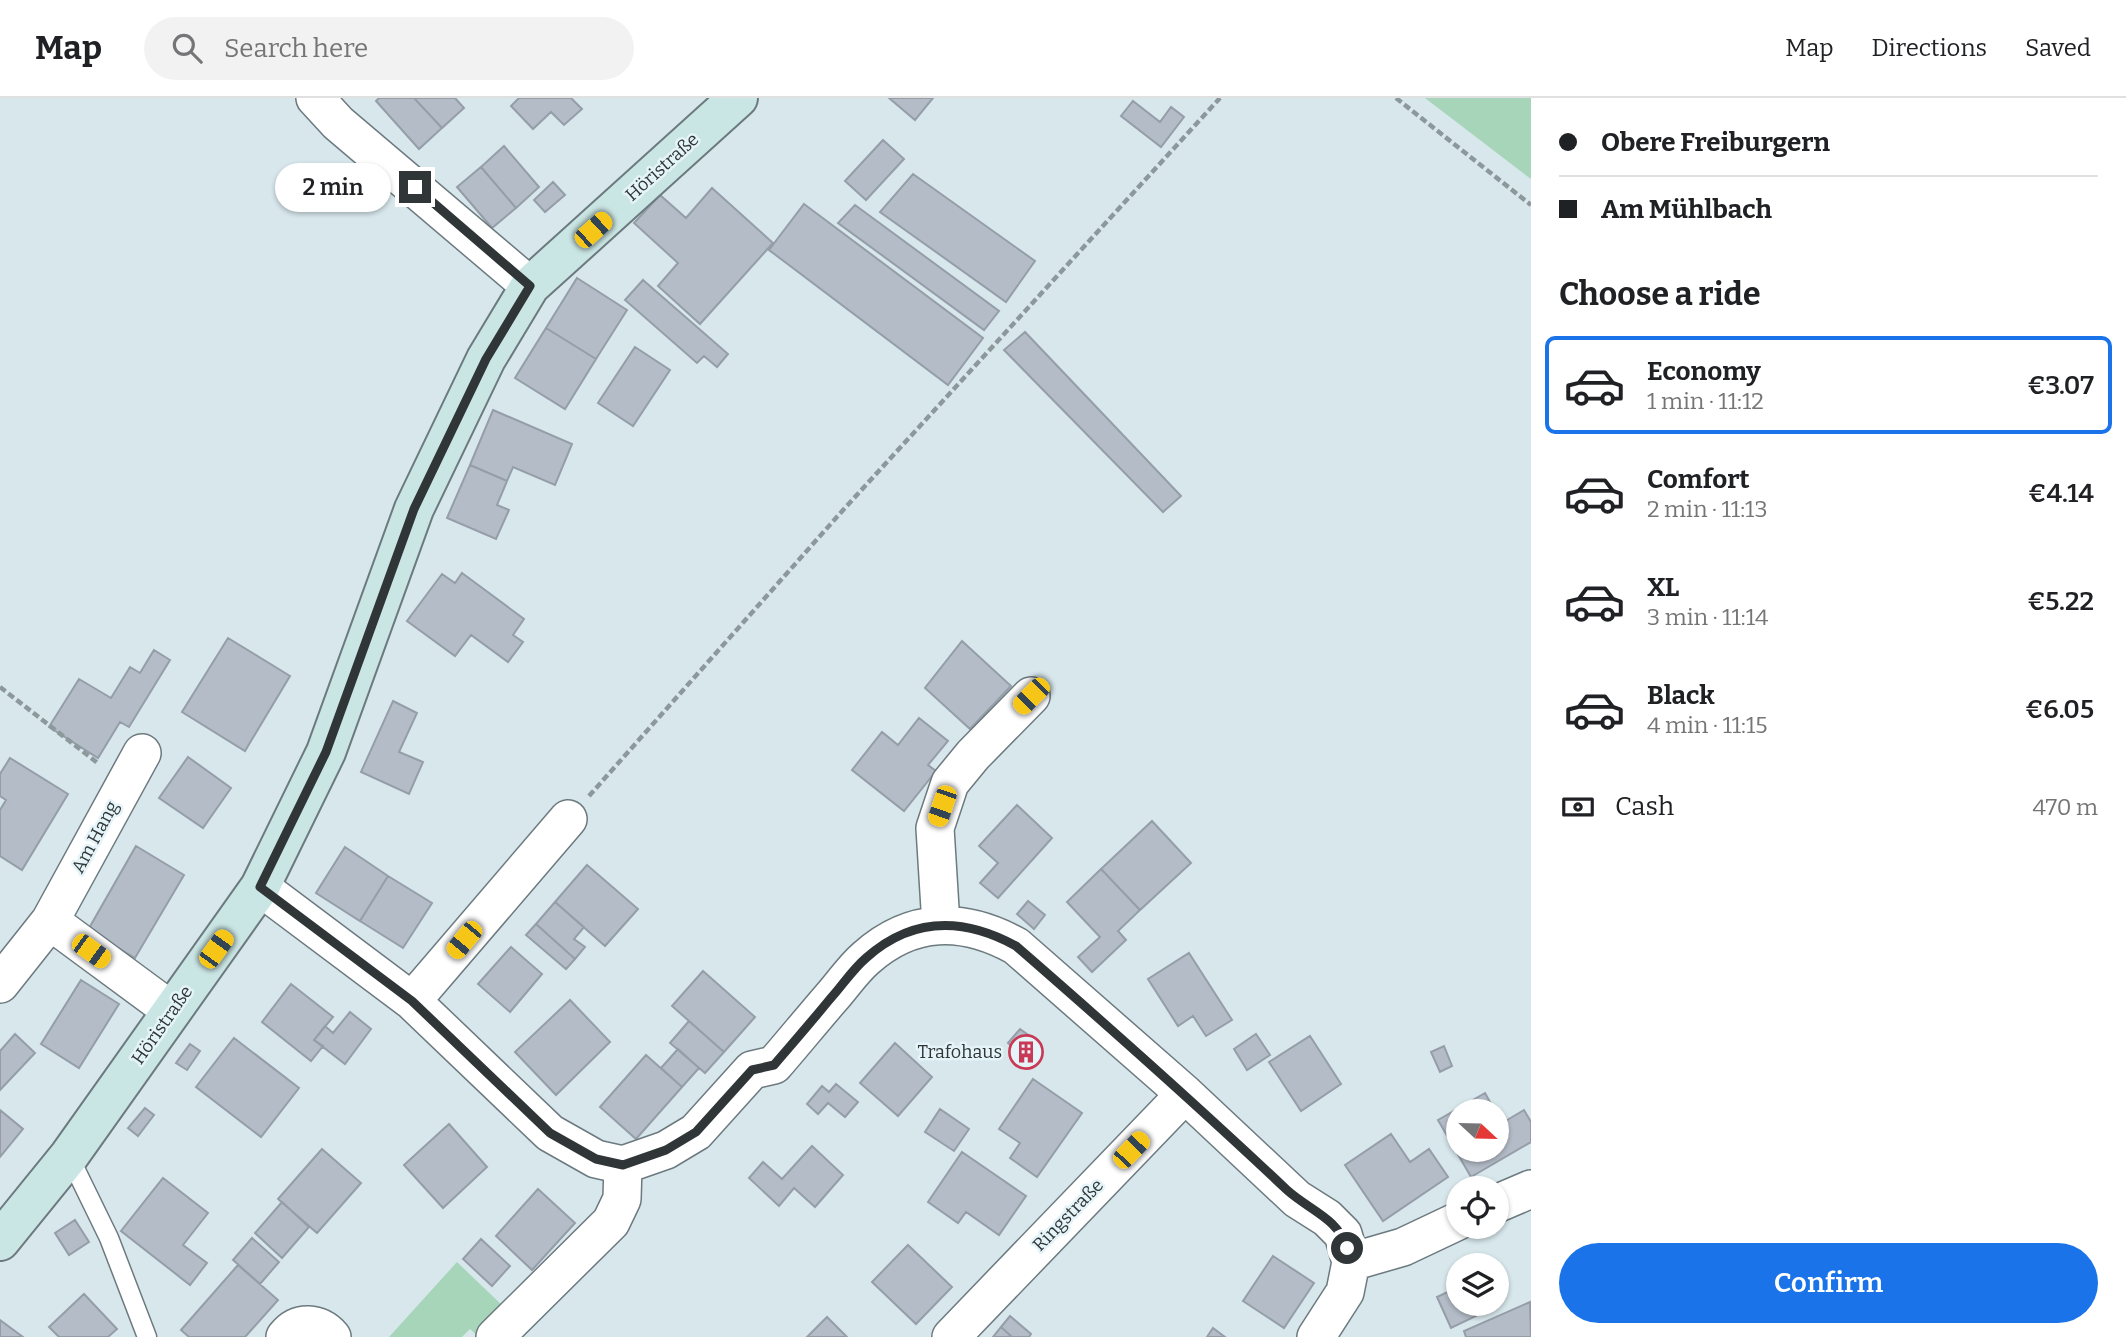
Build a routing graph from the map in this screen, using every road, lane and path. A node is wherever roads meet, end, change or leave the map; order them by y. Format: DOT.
graph roads {
  1 [pos="314,98"];
  2 [pos="738,98"];
  3 [pos="1220,98"];
  4 [pos="1396,98"];
  5 [pos="1531,205"];
  6 [pos="530,286"];
  7 [pos="0,687"];
  8 [pos="1031,696"];
  9 [pos="133,768"];
  10 [pos="568,819"];
  11 [pos="260,887"];
  12 [pos="50,921"];
  13 [pos="940,925"];
  14 [pos="0,984"];
  15 [pos="412,1001"];
  16 [pos="172,1011"];
  17 [pos="1185,1094"];
  18 [pos="69,1156"];
  19 [pos="623,1165"];
  20 [pos="1531,1189"];
  21 [pos="1509,1198"];
  22 [pos="1446,1227"];
  23 [pos="0,1241"];
  24 [pos="1351,1262"];
  25 [pos="147,1337"];
  26 [pos="285,1337"];
  27 [pos="332,1337"];
  28 [pos="495,1337"];
  29 [pos="951,1337"];
  30 [pos="1316,1337"];
  1 -- 6 [label="street"];
  2 -- 6 [label="main road, Höristraße"];
  3 -- 10 [label="path"];
  4 -- 5 [label="path"];
  6 -- 11 [label="main road, Höristraße"];
  7 -- 9 [label="path"];
  8 -- 13 [label="street"];
  9 -- 12 [label="street, Am Hang"];
  10 -- 15 [label="street"];
  11 -- 15 [label="street"];
  11 -- 16 [label="main road, Höristraße"];
  12 -- 14 [label="street, Am Hang"];
  12 -- 16 [label="street"];
  13 -- 17 [label="street"];
  13 -- 19 [label="street"];
  15 -- 19 [label="street"];
  16 -- 18 [label="main road, Höristraße"];
  17 -- 24 [label="street"];
  17 -- 29 [label="street, Ringstraße"];
  18 -- 23 [label="main road, Höristraße"];
  18 -- 25 [label="lane"];
  19 -- 28 [label="street"];
  20 -- 21 [label="street"];
  22 -- 24 [label="street"];
  24 -- 30 [label="street"];
  26 -- 27 [label="street"];
}
